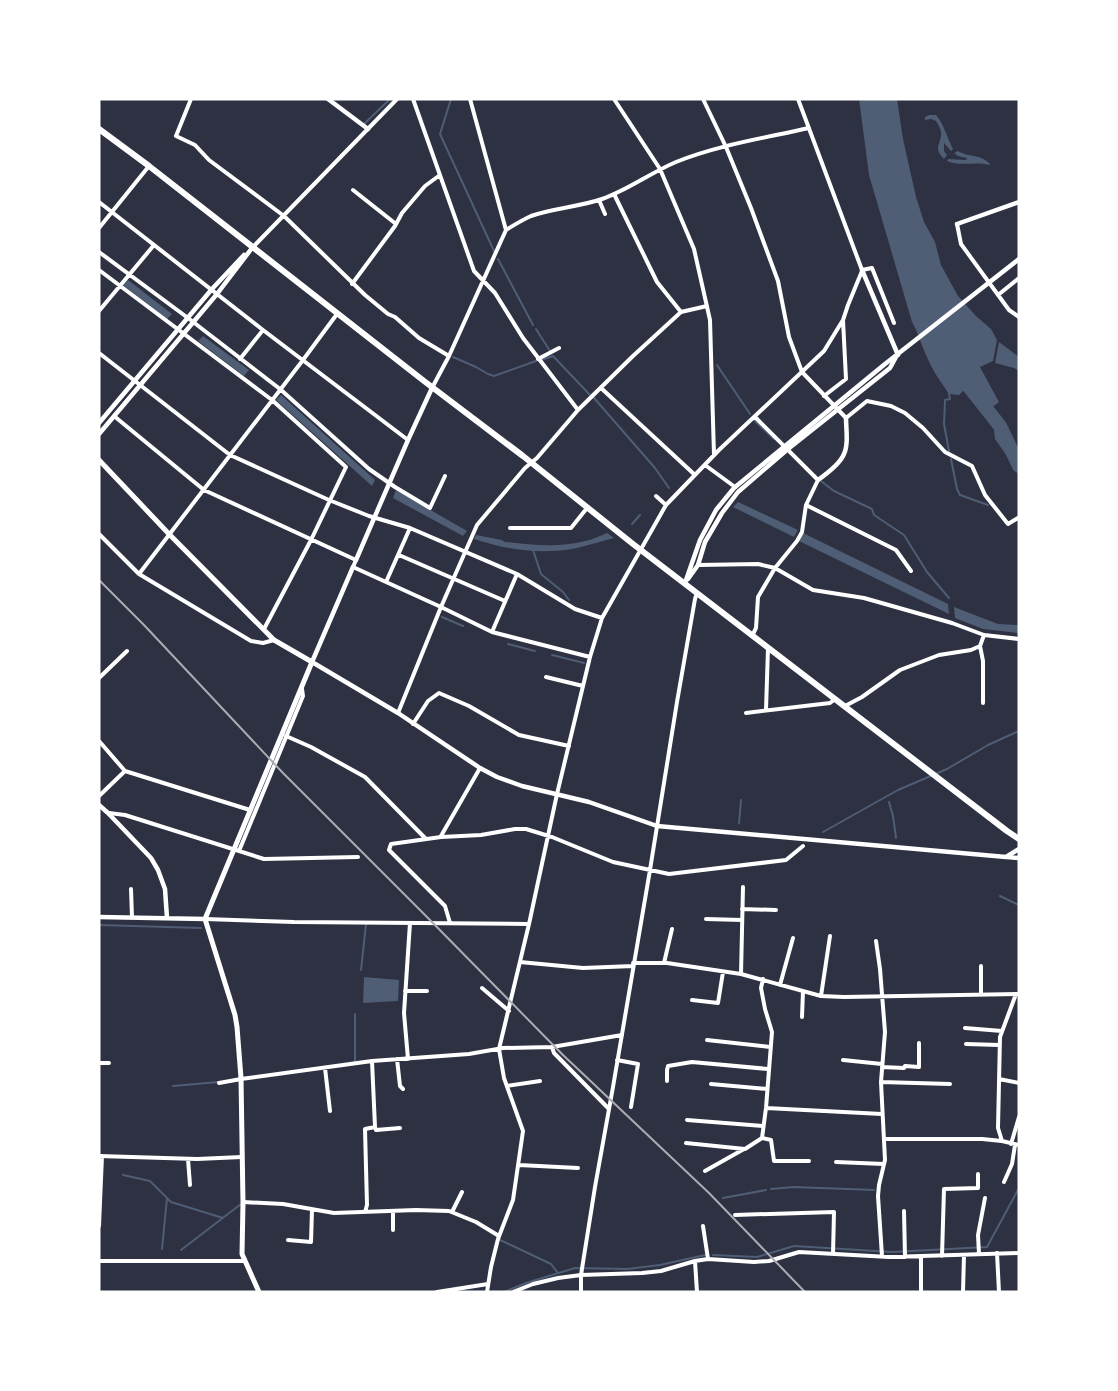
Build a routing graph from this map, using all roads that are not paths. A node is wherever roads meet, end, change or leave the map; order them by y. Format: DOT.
graph roads {
  1 [pos="191,99"];
  2 [pos="328,99"];
  3 [pos="397,99"];
  4 [pos="413,99"];
  5 [pos="470,99"];
  6 [pos="614,99"];
  7 [pos="703,99"];
  8 [pos="798,99"];
  9 [pos="809,128"];
  10 [pos="99,129"];
  11 [pos="368,129"];
  12 [pos="726,147"];
  13 [pos="149,166"];
  14 [pos="660,169"];
  15 [pos="440,175"];
  16 [pos="353,190"];
  17 [pos="614,194"];
  18 [pos="599,200"];
  19 [pos="99,202"];
  20 [pos="1019,202"];
  21 [pos="112,213"];
  22 [pos="605,214"];
  23 [pos="284,216"];
  24 [pos="396,224"];
  25 [pos="957,224"];
  26 [pos="99,228"];
  27 [pos="506,230"];
  28 [pos="154,245"];
  29 [pos="252,248"];
  30 [pos="99,252"];
  31 [pos="1017,260"];
  32 [pos="99,270"];
  33 [pos="862,270"];
  34 [pos="129,274"];
  35 [pos="1019,278"];
  36 [pos="484,281"];
  37 [pos="352,284"];
  38 [pos="120,285"];
  39 [pos="212,289"];
  40 [pos="217,294"];
  41 [pos="998,295"];
  42 [pos="706,306"];
  43 [pos="99,311"];
  44 [pos="681,312"];
  45 [pos="337,314"];
  46 [pos="1019,317"];
  47 [pos="188,318"];
  48 [pos="843,320"];
  49 [pos="193,322"];
  50 [pos="894,323"];
  51 [pos="177,330"];
  52 [pos="263,330"];
  53 [pos="183,334"];
  54 [pos="559,348"];
  55 [pos="99,353"];
  56 [pos="898,355"];
  57 [pos="449,356"];
  58 [pos="240,359"];
  59 [pos="538,359"];
  60 [pos="303,360"];
  61 [pos="802,372"];
  62 [pos="135,380"];
  63 [pos="141,385"];
  64 [pos="432,388"];
  65 [pos="601,388"];
  66 [pos="280,389"];
  67 [pos="824,396"];
  68 [pos="272,400"];
  69 [pos="836,408"];
  70 [pos="578,410"];
  71 [pos="114,416"];
  72 [pos="755,417"];
  73 [pos="846,417"];
  74 [pos="99,423"];
  75 [pos="99,434"];
  76 [pos="408,440"];
  77 [pos="787,448"];
  78 [pos="230,455"];
  79 [pos="714,455"];
  80 [pos="99,460"];
  81 [pos="532,463"];
  82 [pos="705,465"];
  83 [pos="695,475"];
  84 [pos="445,476"];
  85 [pos="818,480"];
  86 [pos="390,483"];
  87 [pos="735,487"];
  88 [pos="204,490"];
  89 [pos="656,496"];
  90 [pos="329,500"];
  91 [pos="666,505"];
  92 [pos="806,505"];
  93 [pos="588,508"];
  94 [pos="375,518"];
  95 [pos="1019,519"];
  96 [pos="410,528"];
  97 [pos="510,528"];
  98 [pos="99,534"];
  99 [pos="169,534"];
  100 [pos="311,540"];
  101 [pos="641,549"];
  102 [pos="465,552"];
  103 [pos="399,555"];
  104 [pos="356,560"];
  105 [pos="698,565"];
  106 [pos="353,567"];
  107 [pos="775,568"];
  108 [pos="911,572"];
  109 [pos="139,574"];
  110 [pos="517,574"];
  111 [pos="453,579"];
  112 [pos="386,582"];
  113 [pos="685,584"];
  114 [pos="697,593"];
  115 [pos="505,601"];
  116 [pos="441,607"];
  117 [pos="602,618"];
  118 [pos="264,629"];
  119 [pos="492,632"];
  120 [pos="984,635"];
  121 [pos="752,636"];
  122 [pos="1019,639"];
  123 [pos="274,640"];
  124 [pos="980,646"];
  125 [pos="768,648"];
  126 [pos="127,651"];
  127 [pos="590,657"];
  128 [pos="312,662"];
  129 [pos="546,677"];
  130 [pos="99,678"];
  131 [pos="583,686"];
  132 [pos="302,689"];
  133 [pos="836,699"];
  134 [pos="982,703"];
  135 [pos="845,706"];
  136 [pos="766,710"];
  137 [pos="398,713"];
  138 [pos="746,713"];
  139 [pos="413,724"];
  140 [pos="286,736"];
  141 [pos="99,741"];
  142 [pos="569,746"];
  143 [pos="480,768"];
  144 [pos="125,771"];
  145 [pos="557,794"];
  146 [pos="99,796"];
  147 [pos="99,805"];
  148 [pos="250,810"];
  149 [pos="108,813"];
  150 [pos="657,826"];
  151 [pos="548,836"];
  152 [pos="441,837"];
  153 [pos="427,839"];
  154 [pos="1019,839"];
  155 [pos="803,846"];
  156 [pos="1019,849"];
  157 [pos="236,850"];
  158 [pos="358,857"];
  159 [pos="1006,857"];
  160 [pos="1019,858"];
  161 [pos="650,870"];
  162 [pos="743,887"];
  163 [pos="131,889"];
  164 [pos="742,909"];
  165 [pos="776,910"];
  166 [pos="99,917"];
  167 [pos="132,917"];
  168 [pos="167,918"];
  169 [pos="206,919"];
  170 [pos="706,919"];
  171 [pos="742,920"];
  172 [pos="410,923"];
  173 [pos="450,923"];
  174 [pos="529,924"];
  175 [pos="672,929"];
  176 [pos="830,936"];
  177 [pos="793,939"];
  178 [pos="876,941"];
  179 [pos="520,962"];
  180 [pos="664,963"];
  181 [pos="633,965"];
  182 [pos="981,966"];
  183 [pos="723,972"];
  184 [pos="741,974"];
  185 [pos="763,980"];
  186 [pos="780,985"];
  187 [pos="482,988"];
  188 [pos="405,991"];
  189 [pos="427,991"];
  190 [pos="803,991"];
  191 [pos="1018,994"];
  192 [pos="883,995"];
  193 [pos="981,995"];
  194 [pos="821,996"];
  195 [pos="692,1000"];
  196 [pos="509,1011"];
  197 [pos="802,1017"];
  198 [pos="965,1028"];
  199 [pos="1002,1031"];
  200 [pos="622,1035"];
  201 [pos="707,1040"];
  202 [pos="919,1043"];
  203 [pos="966,1044"];
  204 [pos="999,1045"];
  205 [pos="552,1047"];
  206 [pos="770,1047"];
  207 [pos="499,1049"];
  208 [pos="397,1059"];
  209 [pos="408,1059"];
  210 [pos="617,1060"];
  211 [pos="843,1060"];
  212 [pos="372,1061"];
  213 [pos="109,1063"];
  214 [pos="99,1064"];
  215 [pos="882,1065"];
  216 [pos="732,1066"];
  217 [pos="324,1068"];
  218 [pos="768,1070"];
  219 [pos="732,1073"];
  220 [pos="999,1078"];
  221 [pos="241,1079"];
  222 [pos="540,1081"];
  223 [pos="667,1081"];
  224 [pos="881,1082"];
  225 [pos="219,1083"];
  226 [pos="1019,1083"];
  227 [pos="711,1084"];
  228 [pos="950,1084"];
  229 [pos="507,1086"];
  230 [pos="404,1089"];
  231 [pos="767,1089"];
  232 [pos="631,1107"];
  233 [pos="609,1108"];
  234 [pos="766,1108"];
  235 [pos="330,1111"];
  236 [pos="882,1114"];
  237 [pos="1019,1117"];
  238 [pos="687,1120"];
  239 [pos="764,1126"];
  240 [pos="375,1127"];
  241 [pos="400,1128"];
  242 [pos="762,1138"];
  243 [pos="884,1139"];
  244 [pos="1002,1141"];
  245 [pos="686,1143"];
  246 [pos="1015,1144"];
  247 [pos="745,1149"];
  248 [pos="100,1156"];
  249 [pos="242,1157"];
  250 [pos="188,1159"];
  251 [pos="809,1161"];
  252 [pos="836,1162"];
  253 [pos="884,1164"];
  254 [pos="519,1165"];
  255 [pos="578,1168"];
  256 [pos="705,1171"];
  257 [pos="978,1174"];
  258 [pos="1004,1182"];
  259 [pos="190,1185"];
  260 [pos="462,1192"];
  261 [pos="985,1198"];
  262 [pos="243,1202"];
  263 [pos="312,1210"];
  264 [pos="393,1211"];
  265 [pos="365,1212"];
  266 [pos="452,1212"];
  267 [pos="904,1212"];
  268 [pos="735,1215"];
  269 [pos="99,1226"];
  270 [pos="703,1226"];
  271 [pos="393,1230"];
  272 [pos="499,1236"];
  273 [pos="288,1240"];
  274 [pos="979,1253"];
  275 [pos="997,1253"];
  276 [pos="1019,1253"];
  277 [pos="833,1254"];
  278 [pos="964,1255"];
  279 [pos="882,1256"];
  280 [pos="942,1256"];
  281 [pos="905,1257"];
  282 [pos="921,1257"];
  283 [pos="708,1259"];
  284 [pos="99,1261"];
  285 [pos="245,1261"];
  286 [pos="695,1261"];
  287 [pos="581,1275"];
  288 [pos="488,1284"];
  289 [pos="259,1292"];
  290 [pos="437,1292"];
  291 [pos="487,1292"];
  292 [pos="513,1292"];
  293 [pos="581,1292"];
  294 [pos="697,1292"];
  295 [pos="921,1292"];
  296 [pos="963,1292"];
  297 [pos="999,1292"];
  1 -- 23 [label="street"];
  2 -- 11 [label="street"];
  3 -- 11 [label="street"];
  4 -- 15 [label="street"];
  5 -- 27 [label="street"];
  6 -- 14 [label="street"];
  7 -- 12 [label="street"];
  8 -- 9 [label="street"];
  9 -- 12 [label="street"];
  9 -- 33 [label="street"];
  10 -- 13 [label="highway"];
  11 -- 23 [label="street"];
  12 -- 14 [label="street"];
  12 -- 61 [label="street"];
  13 -- 21 [label="street"];
  13 -- 29 [label="highway"];
  14 -- 17 [label="street"];
  14 -- 42 [label="street"];
  15 -- 24 [label="street"];
  15 -- 36 [label="street"];
  16 -- 24 [label="street"];
  17 -- 18 [label="street"];
  17 -- 44 [label="street"];
  18 -- 22 [label="street"];
  18 -- 27 [label="street"];
  19 -- 21 [label="street"];
  20 -- 25 [label="street"];
  21 -- 26 [label="street"];
  21 -- 28 [label="street"];
  23 -- 29 [label="street"];
  23 -- 37 [label="street"];
  24 -- 37 [label="street"];
  25 -- 41 [label="street"];
  27 -- 36 [label="street"];
  28 -- 34 [label="street"];
  28 -- 39 [label="street"];
  29 -- 39 [label="street"];
  29 -- 40 [label="street"];
  29 -- 45 [label="highway"];
  30 -- 34 [label="street"];
  31 -- 56 [label="street"];
  32 -- 38 [label="street"];
  33 -- 48 [label="street"];
  33 -- 50 [label="street"];
  33 -- 56 [label="street"];
  34 -- 38 [label="street"];
  34 -- 47 [label="street"];
  35 -- 41 [label="street"];
  36 -- 57 [label="street"];
  36 -- 59 [label="street"];
  37 -- 57 [label="street"];
  38 -- 43 [label="street"];
  38 -- 51 [label="street"];
  39 -- 40 [label="street"];
  39 -- 47 [label="street"];
  40 -- 49 [label="street"];
  40 -- 52 [label="street"];
  41 -- 46 [label="street"];
  42 -- 44 [label="street"];
  42 -- 79 [label="street"];
  44 -- 65 [label="street"];
  45 -- 60 [label="street"];
  45 -- 64 [label="highway"];
  47 -- 49 [label="street"];
  47 -- 51 [label="street"];
  48 -- 61 [label="street"];
  48 -- 67 [label="street"];
  49 -- 53 [label="street"];
  49 -- 58 [label="street"];
  51 -- 53 [label="street"];
  51 -- 62 [label="street"];
  52 -- 58 [label="street"];
  52 -- 60 [label="street"];
  53 -- 63 [label="street"];
  53 -- 68 [label="street"];
  54 -- 59 [label="street"];
  55 -- 62 [label="street"];
  56 -- 69 [label="street"];
  57 -- 64 [label="street"];
  58 -- 66 [label="street"];
  59 -- 70 [label="street"];
  60 -- 66 [label="street"];
  60 -- 76 [label="street"];
  61 -- 67 [label="street"];
  61 -- 72 [label="street"];
  62 -- 63 [label="street"];
  62 -- 74 [label="street"];
  63 -- 71 [label="street"];
  63 -- 78 [label="street"];
  64 -- 76 [label="street"];
  64 -- 81 [label="highway"];
  65 -- 70 [label="street"];
  65 -- 83 [label="street"];
  66 -- 68 [label="street"];
  66 -- 86 [label="street"];
  67 -- 69 [label="street"];
  68 -- 78 [label="street"];
  68 -- 90 [label="street"];
  69 -- 73 [label="street"];
  69 -- 77 [label="street"];
  70 -- 81 [label="street"];
  71 -- 75 [label="street"];
  71 -- 88 [label="street"];
  72 -- 77 [label="street"];
  72 -- 79 [label="street"];
  73 -- 85 [label="street"];
  73 -- 95 [label="street"];
  76 -- 86 [label="street"];
  77 -- 85 [label="street"];
  77 -- 87 [label="street"];
  77 -- 105 [label="street"];
  78 -- 88 [label="street"];
  78 -- 90 [label="street"];
  79 -- 82 [label="street"];
  80 -- 99 [label="main road"];
  81 -- 93 [label="highway"];
  81 -- 102 [label="street"];
  82 -- 83 [label="street"];
  82 -- 87 [label="street"];
  83 -- 91 [label="street"];
  84 -- 86 [label="street"];
  85 -- 92 [label="street"];
  86 -- 94 [label="street"];
  87 -- 113 [label="street"];
  88 -- 99 [label="street"];
  88 -- 100 [label="street"];
  89 -- 91 [label="street"];
  90 -- 94 [label="street"];
  90 -- 100 [label="street"];
  91 -- 101 [label="street"];
  92 -- 107 [label="street"];
  92 -- 108 [label="street"];
  93 -- 97 [label="street"];
  93 -- 101 [label="highway"];
  94 -- 96 [label="street"];
  94 -- 104 [label="street"];
  96 -- 102 [label="street"];
  96 -- 103 [label="street"];
  98 -- 109 [label="street"];
  99 -- 109 [label="street"];
  99 -- 118 [label="main road"];
  100 -- 104 [label="street"];
  100 -- 118 [label="street"];
  101 -- 113 [label="highway"];
  101 -- 117 [label="street"];
  102 -- 110 [label="street"];
  102 -- 111 [label="street"];
  103 -- 111 [label="street"];
  103 -- 112 [label="street"];
  104 -- 106 [label="street"];
  105 -- 107 [label="street"];
  105 -- 113 [label="street"];
  106 -- 112 [label="street"];
  106 -- 128 [label="street"];
  107 -- 120 [label="street"];
  107 -- 121 [label="street"];
  109 -- 123 [label="street"];
  110 -- 115 [label="street"];
  110 -- 117 [label="street"];
  111 -- 115 [label="street"];
  111 -- 116 [label="street"];
  112 -- 116 [label="street"];
  113 -- 114 [label="highway"];
  114 -- 121 [label="highway"];
  114 -- 150 [label="street"];
  115 -- 119 [label="street"];
  116 -- 119 [label="street"];
  116 -- 137 [label="street"];
  117 -- 127 [label="street"];
  118 -- 123 [label="main road"];
  119 -- 127 [label="street"];
  120 -- 122 [label="street"];
  120 -- 124 [label="street"];
  121 -- 125 [label="highway"];
  123 -- 128 [label="main road"];
  124 -- 134 [label="street"];
  124 -- 135 [label="street"];
  125 -- 133 [label="highway"];
  125 -- 136 [label="street"];
  126 -- 130 [label="street"];
  127 -- 131 [label="street"];
  128 -- 132 [label="main road"];
  128 -- 137 [label="street"];
  129 -- 131 [label="street"];
  131 -- 142 [label="street"];
  132 -- 140 [label="street"];
  132 -- 148 [label="main road"];
  133 -- 135 [label="highway"];
  133 -- 136 [label="street"];
  135 -- 154 [label="highway"];
  136 -- 138 [label="street"];
  137 -- 139 [label="street"];
  139 -- 142 [label="street"];
  139 -- 143 [label="street"];
  140 -- 153 [label="street"];
  140 -- 157 [label="street"];
  141 -- 144 [label="street"];
  142 -- 145 [label="street"];
  143 -- 145 [label="street"];
  143 -- 152 [label="street"];
  144 -- 146 [label="street"];
  144 -- 148 [label="street"];
  145 -- 150 [label="street"];
  145 -- 151 [label="street"];
  147 -- 149 [label="street"];
  148 -- 157 [label="main road"];
  149 -- 157 [label="street"];
  149 -- 168 [label="street"];
  150 -- 159 [label="street"];
  150 -- 161 [label="street"];
  151 -- 152 [label="street"];
  151 -- 161 [label="street"];
  151 -- 174 [label="street"];
  152 -- 153 [label="street"];
  153 -- 173 [label="street"];
  155 -- 161 [label="street"];
  156 -- 159 [label="street"];
  157 -- 158 [label="street"];
  157 -- 169 [label="main road"];
  159 -- 160 [label="street"];
  161 -- 181 [label="street"];
  162 -- 164 [label="street"];
  163 -- 167 [label="street"];
  164 -- 165 [label="street"];
  164 -- 171 [label="street"];
  166 -- 167 [label="street"];
  167 -- 168 [label="street"];
  168 -- 169 [label="street"];
  169 -- 172 [label="street"];
  169 -- 221 [label="main road"];
  170 -- 171 [label="street"];
  171 -- 184 [label="street"];
  172 -- 173 [label="street"];
  172 -- 188 [label="street"];
  173 -- 174 [label="street"];
  174 -- 179 [label="street"];
  175 -- 180 [label="street"];
  176 -- 194 [label="street"];
  177 -- 186 [label="street"];
  178 -- 192 [label="street"];
  179 -- 181 [label="street"];
  179 -- 196 [label="street"];
  180 -- 181 [label="street"];
  180 -- 183 [label="street"];
  181 -- 200 [label="street"];
  182 -- 193 [label="street"];
  183 -- 184 [label="street"];
  183 -- 195 [label="street"];
  184 -- 185 [label="street"];
  185 -- 186 [label="street"];
  185 -- 206 [label="street"];
  186 -- 190 [label="street"];
  187 -- 196 [label="street"];
  188 -- 189 [label="street"];
  188 -- 209 [label="street"];
  190 -- 194 [label="street"];
  190 -- 197 [label="street"];
  191 -- 193 [label="street"];
  191 -- 199 [label="street"];
  192 -- 193 [label="street"];
  192 -- 194 [label="street"];
  192 -- 215 [label="street"];
  196 -- 207 [label="street"];
  198 -- 199 [label="street"];
  199 -- 204 [label="street"];
  200 -- 205 [label="street"];
  200 -- 210 [label="street"];
  201 -- 206 [label="street"];
  202 -- 215 [label="street"];
  203 -- 204 [label="street"];
  204 -- 220 [label="street"];
  205 -- 207 [label="street"];
  205 -- 233 [label="street"];
  206 -- 218 [label="street"];
  207 -- 209 [label="street"];
  207 -- 229 [label="street"];
  208 -- 209 [label="street"];
  208 -- 212 [label="street"];
  208 -- 230 [label="street"];
  210 -- 232 [label="street"];
  210 -- 233 [label="street"];
  211 -- 215 [label="street"];
  212 -- 217 [label="street"];
  212 -- 240 [label="street"];
  213 -- 214 [label="street"];
  215 -- 224 [label="street"];
  216 -- 218 [label="street"];
  216 -- 219 [label="street"];
  216 -- 223 [label="street"];
  217 -- 221 [label="street"];
  217 -- 235 [label="street"];
  218 -- 231 [label="street"];
  220 -- 226 [label="street"];
  220 -- 244 [label="street"];
  221 -- 225 [label="street"];
  221 -- 249 [label="main road"];
  222 -- 229 [label="street"];
  224 -- 228 [label="street"];
  224 -- 236 [label="street"];
  227 -- 231 [label="street"];
  229 -- 254 [label="street"];
  231 -- 234 [label="street"];
  233 -- 287 [label="street"];
  234 -- 236 [label="street"];
  234 -- 239 [label="street"];
  236 -- 243 [label="street"];
  237 -- 246 [label="street"];
  238 -- 239 [label="street"];
  239 -- 242 [label="street"];
  240 -- 241 [label="street"];
  240 -- 265 [label="street"];
  242 -- 247 [label="street"];
  242 -- 251 [label="street"];
  243 -- 244 [label="street"];
  243 -- 253 [label="street"];
  244 -- 246 [label="street"];
  245 -- 247 [label="street"];
  246 -- 258 [label="street"];
  247 -- 256 [label="street"];
  248 -- 250 [label="street"];
  248 -- 269 [label="street"];
  249 -- 250 [label="street"];
  249 -- 262 [label="main road"];
  250 -- 259 [label="street"];
  252 -- 253 [label="street"];
  253 -- 279 [label="street"];
  254 -- 255 [label="street"];
  254 -- 272 [label="street"];
  257 -- 280 [label="street"];
  260 -- 266 [label="street"];
  261 -- 274 [label="street"];
  262 -- 265 [label="street"];
  262 -- 285 [label="main road"];
  263 -- 273 [label="street"];
  264 -- 265 [label="street"];
  264 -- 266 [label="street"];
  264 -- 271 [label="street"];
  266 -- 272 [label="street"];
  267 -- 281 [label="street"];
  268 -- 277 [label="street"];
  270 -- 283 [label="street"];
  272 -- 288 [label="street"];
  274 -- 275 [label="street"];
  274 -- 278 [label="street"];
  275 -- 276 [label="street"];
  275 -- 297 [label="street"];
  277 -- 279 [label="street"];
  277 -- 283 [label="street"];
  278 -- 280 [label="street"];
  278 -- 296 [label="street"];
  279 -- 281 [label="street"];
  280 -- 282 [label="street"];
  281 -- 282 [label="street"];
  282 -- 295 [label="street"];
  283 -- 286 [label="street"];
  284 -- 285 [label="street"];
  285 -- 289 [label="main road"];
  286 -- 287 [label="street"];
  286 -- 294 [label="street"];
  287 -- 292 [label="street"];
  287 -- 293 [label="street"];
  288 -- 290 [label="street"];
  288 -- 291 [label="street"];
}
